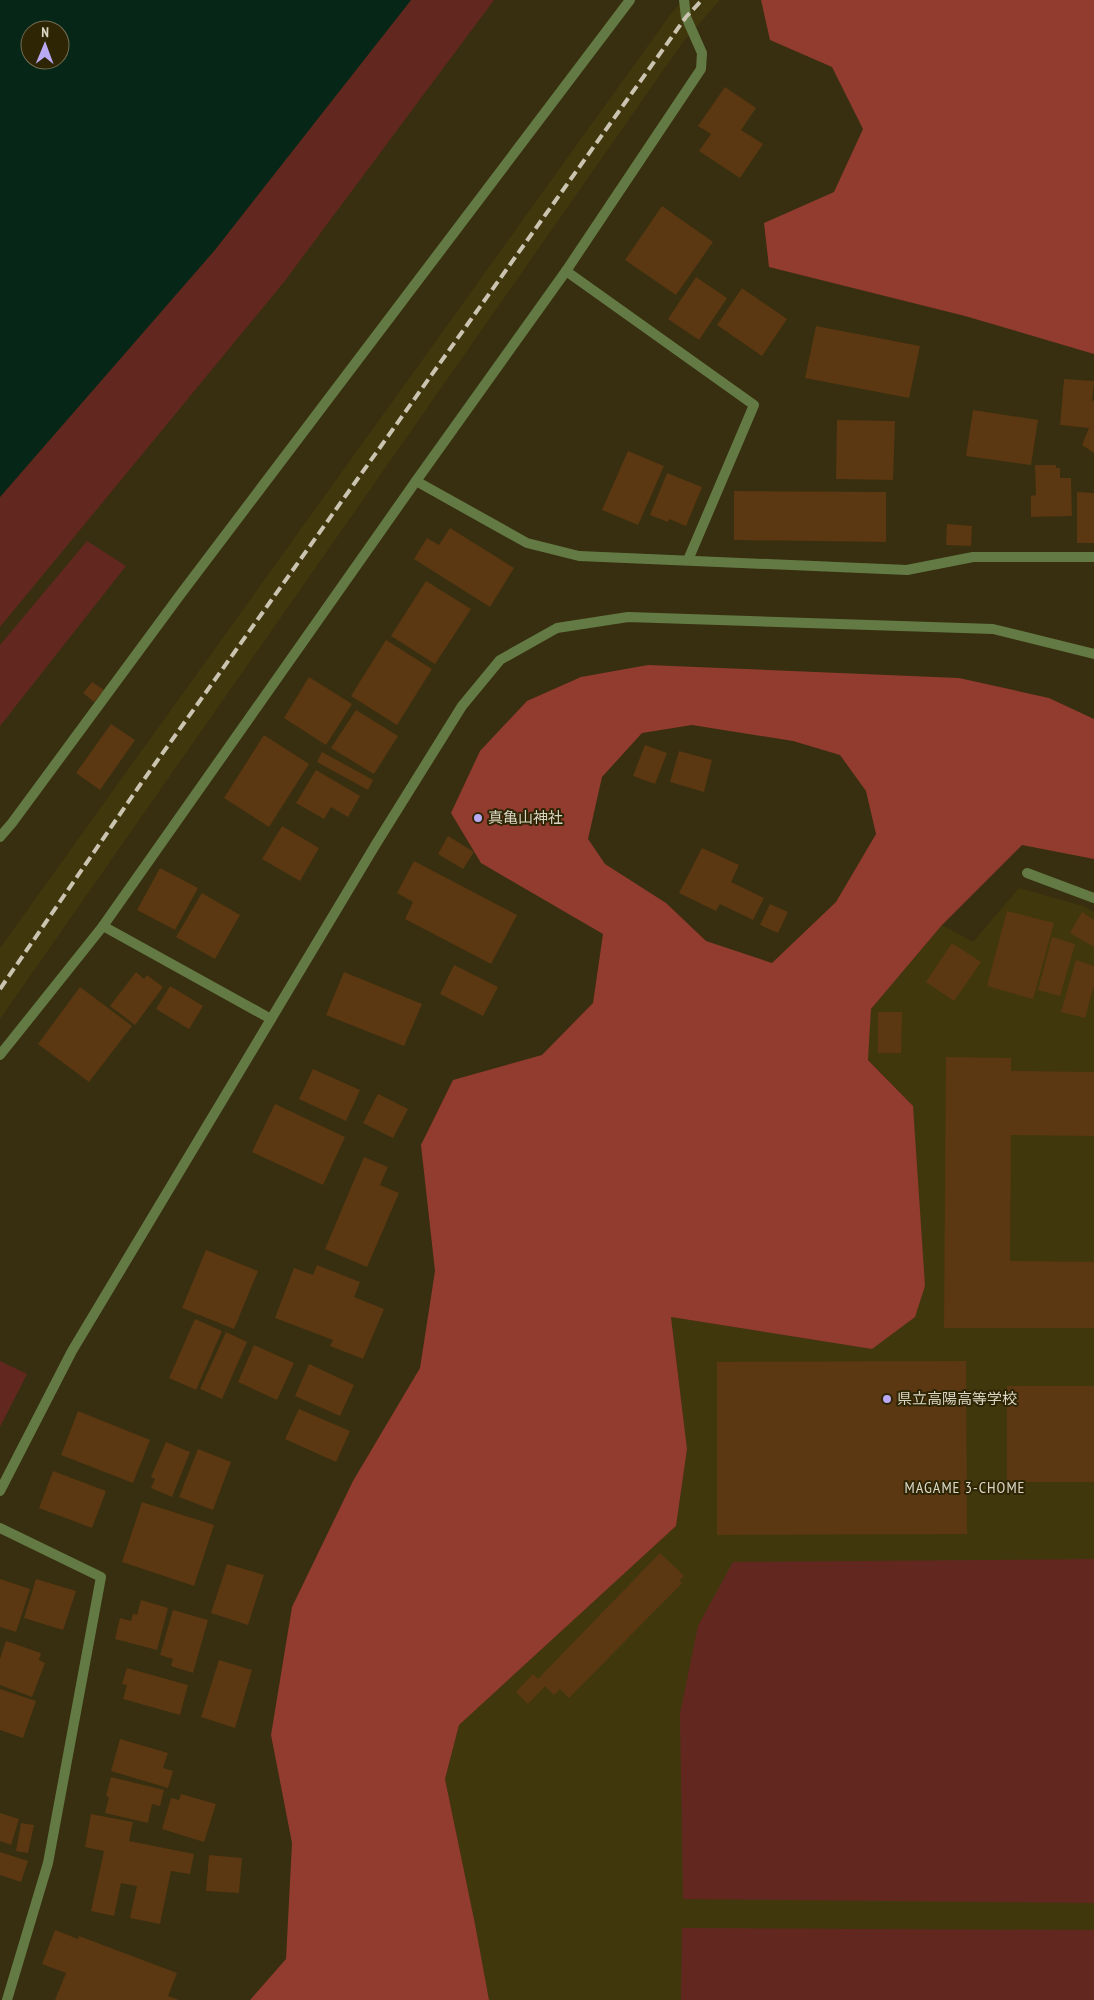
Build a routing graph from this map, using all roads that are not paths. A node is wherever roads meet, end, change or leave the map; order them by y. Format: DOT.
graph roads {
  1 [pos="630,0"];
  2 [pos="684,0"];
  3 [pos="566,271"];
  4 [pos="416,481"];
  5 [pos="1094,557"];
  6 [pos="688,560"];
  7 [pos="1094,654"];
  8 [pos="0,837"];
  9 [pos="1027,873"];
  10 [pos="1094,898"];
  11 [pos="103,926"];
  12 [pos="271,1019"];
  13 [pos="0,1055"];
  14 [pos="0,1491"];
  15 [pos="0,1528"];
  16 [pos="7,2000"];
  1 -- 8 [label="street"];
  2 -- 3 [label="street"];
  3 -- 4 [label="street"];
  3 -- 6 [label="street"];
  4 -- 6 [label="street"];
  4 -- 11 [label="street"];
  5 -- 6 [label="street"];
  7 -- 12 [label="street"];
  9 -- 10 [label="street"];
  11 -- 12 [label="street"];
  11 -- 13 [label="street"];
  12 -- 14 [label="street"];
  15 -- 16 [label="street"];
}
